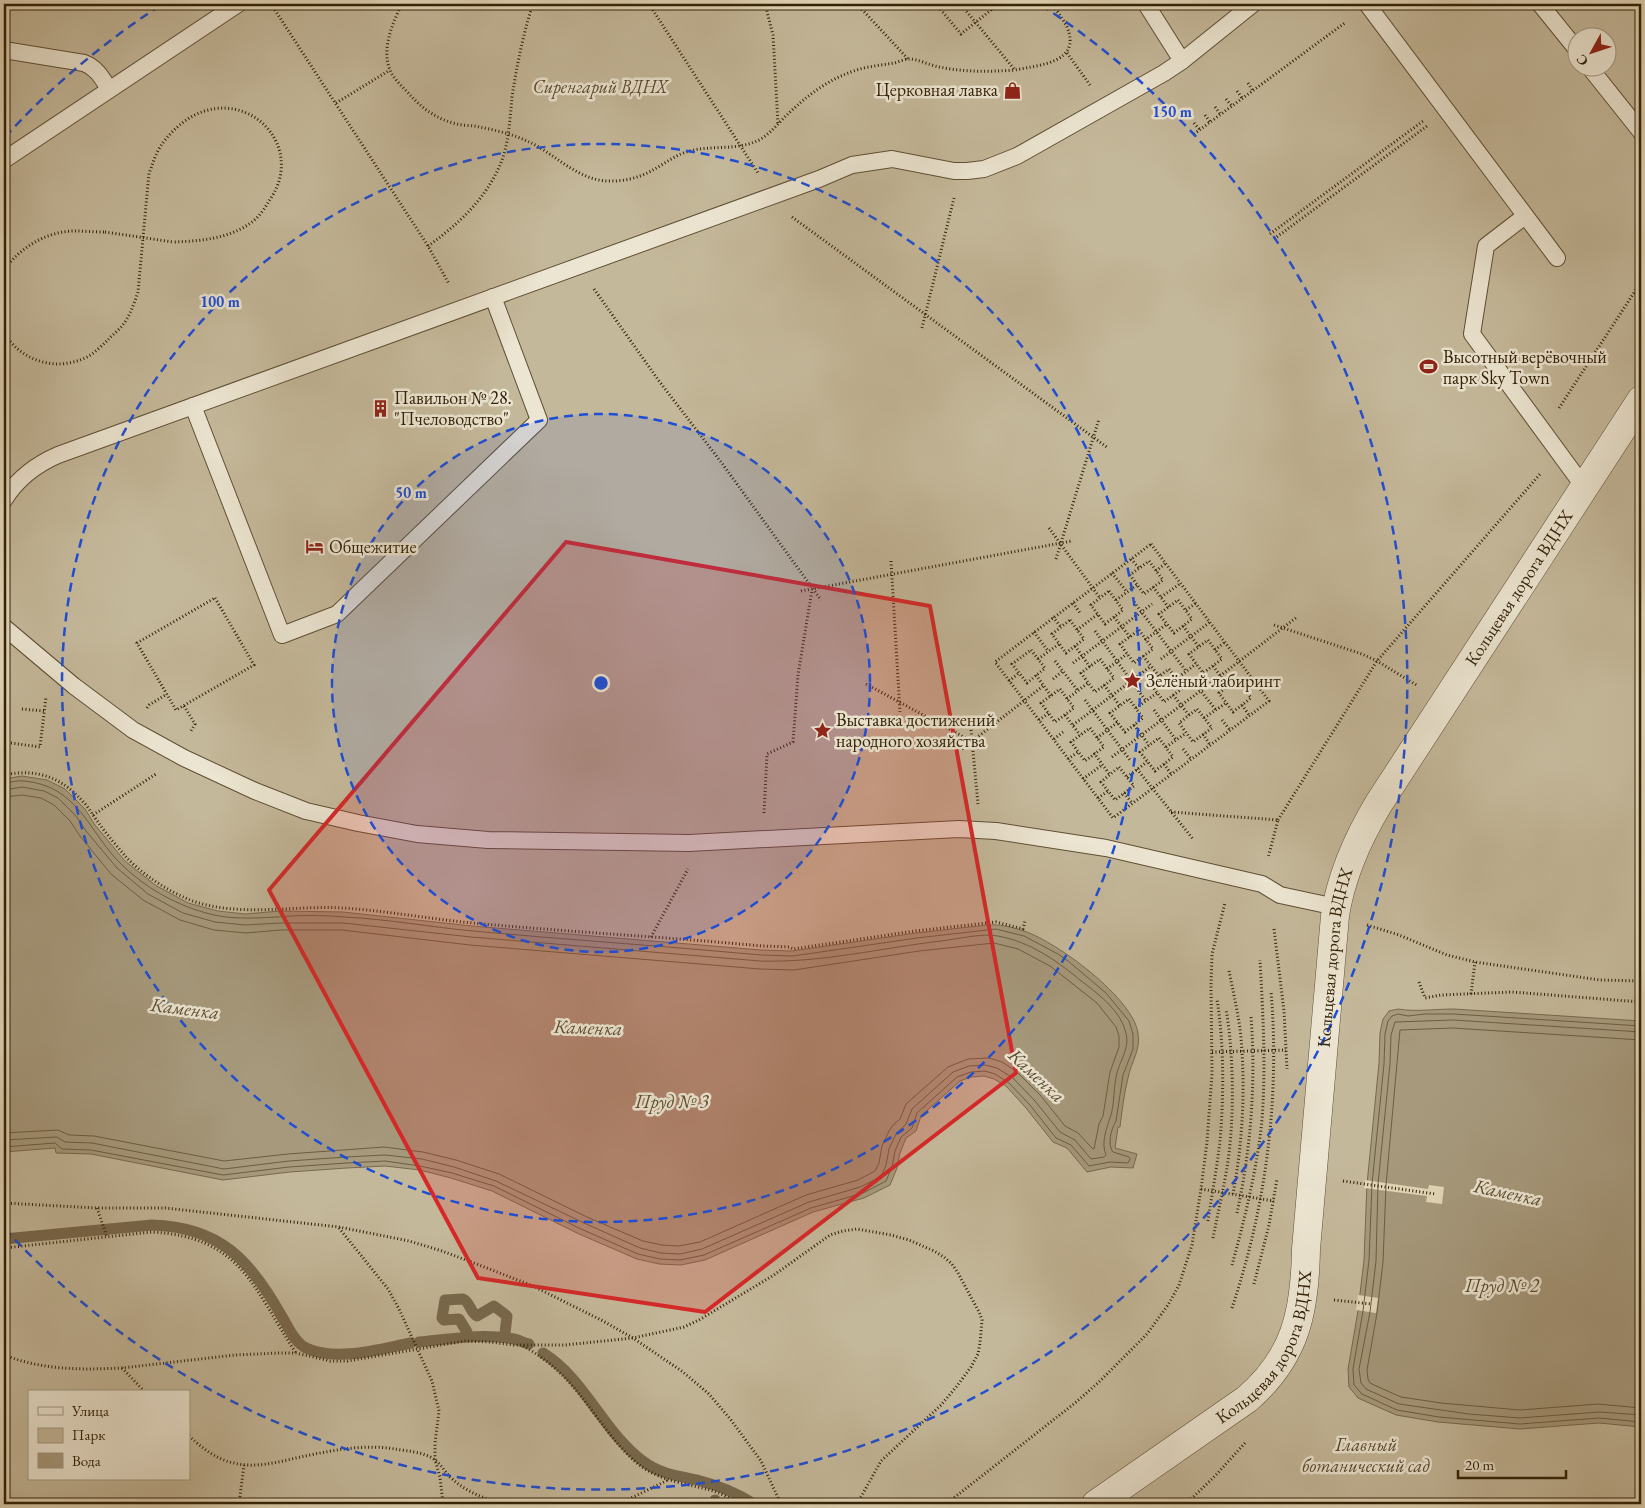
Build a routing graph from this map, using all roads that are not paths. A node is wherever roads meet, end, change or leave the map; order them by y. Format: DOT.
graph roads {
  1 [pos="238,4"];
  2 [pos="1146,4"];
  3 [pos="1254,4"];
  4 [pos="1368,4"];
  5 [pos="1540,4"];
  6 [pos="1568,39"];
  7 [pos="4,50"];
  8 [pos="1182,61"];
  9 [pos="1598,78"];
  10 [pos="110,89"];
  11 [pos="1641,132"];
  12 [pos="4,160"];
  13 [pos="1525,216"];
  14 [pos="1557,258"];
  15 [pos="493,296"];
  16 [pos="1641,400"];
  17 [pos="193,406"];
  18 [pos="1584,487"];
  19 [pos="4,500"];
  20 [pos="4,627"];
  21 [pos="1335,911"];
  22 [pos="1096,1504"];
  1 -- 10 [label="lane"];
  2 -- 8 [label="lane"];
  3 -- 8 [label="lane"];
  4 -- 13 [label="lane"];
  5 -- 6 [label="lane"];
  7 -- 10 [label="lane"];
  8 -- 15 [label="lane"];
  9 -- 11 [label="lane"];
  10 -- 12 [label="lane"];
  13 -- 14 [label="lane"];
  13 -- 18 [label="lane"];
  15 -- 17 [label="lane"];
  15 -- 17 [label="lane"];
  16 -- 18 [label="street, Кольцевая дорога ВДНХ"];
  17 -- 19 [label="lane"];
  18 -- 21 [label="street, Кольцевая дорога ВДНХ"];
  20 -- 21 [label="lane"];
  21 -- 22 [label="street, Кольцевая дорога ВДНХ"];
}
